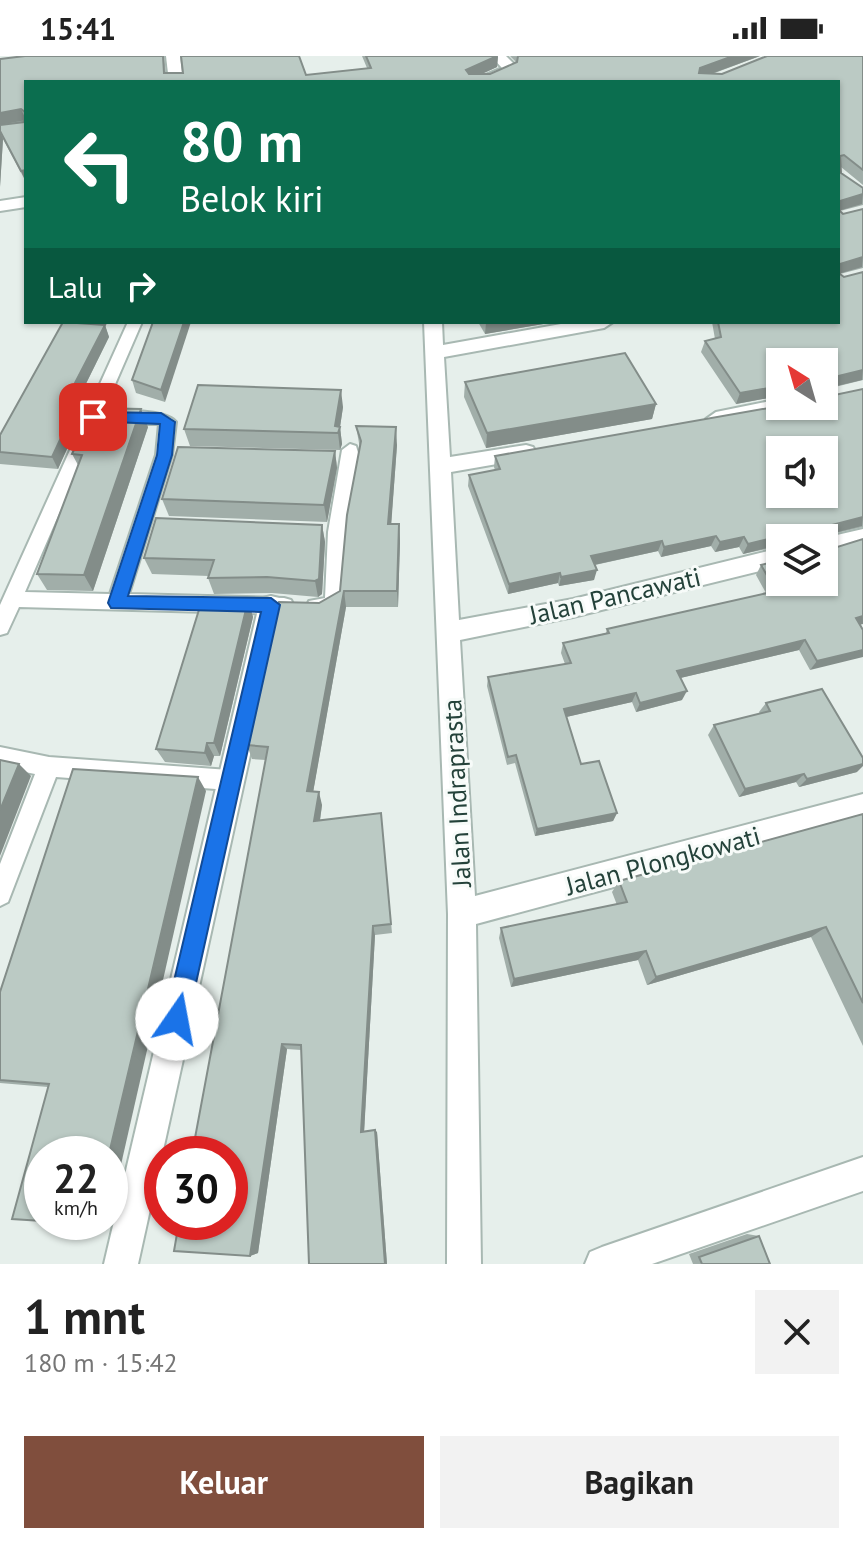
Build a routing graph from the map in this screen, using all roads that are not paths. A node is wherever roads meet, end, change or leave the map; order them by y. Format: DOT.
graph roads {
  1 [pos="173,56"];
  2 [pos="498,56"];
  3 [pos="176,80"];
  4 [pos="481,80"];
  5 [pos="24,202"];
  6 [pos="0,206"];
  7 [pos="134,324"];
  8 [pos="433,324"];
  9 [pos="593,324"];
  10 [pos="434,353"];
  11 [pos="766,409"];
  12 [pos="93,417"];
  13 [pos="699,422"];
  14 [pos="551,448"];
  15 [pos="346,456"];
  16 [pos="441,466"];
  17 [pos="863,537"];
  18 [pos="838,543"];
  19 [pos="766,560"];
  20 [pos="14,599"];
  21 [pos="117,603"];
  22 [pos="271,605"];
  23 [pos="0,627"];
  24 [pos="449,632"];
  25 [pos="0,757"];
  26 [pos="49,767"];
  27 [pos="229,780"];
  28 [pos="863,807"];
  29 [pos="0,894"];
  30 [pos="462,914"];
  31 [pos="863,1174"];
  32 [pos="121,1264"];
  33 [pos="464,1264"];
  34 [pos="602,1264"];
  1 -- 3 [label="street"];
  2 -- 4 [label="street"];
  5 -- 6 [label="street"];
  7 -- 12 [label="lane"];
  8 -- 10 [label="street, Jalan Indraprasta"];
  9 -- 10 [label="street"];
  10 -- 16 [label="street, Jalan Indraprasta"];
  11 -- 13 [label="street"];
  12 -- 20 [label="lane"];
  12 -- 21 [label="lane"];
  14 -- 16 [label="street"];
  15 -- 22 [label="lane"];
  16 -- 24 [label="street, Jalan Indraprasta"];
  17 -- 18 [label="street"];
  19 -- 24 [label="street, Jalan Pancawati"];
  20 -- 21 [label="lane"];
  20 -- 23 [label="lane"];
  21 -- 22 [label="lane"];
  22 -- 27 [label="street"];
  24 -- 30 [label="street, Jalan Indraprasta"];
  25 -- 26 [label="lane"];
  26 -- 27 [label="lane"];
  26 -- 29 [label="lane"];
  27 -- 32 [label="street"];
  28 -- 30 [label="street, Jalan Plongkowati"];
  30 -- 33 [label="street, Jalan Indraprasta"];
  31 -- 34 [label="street"];
}
